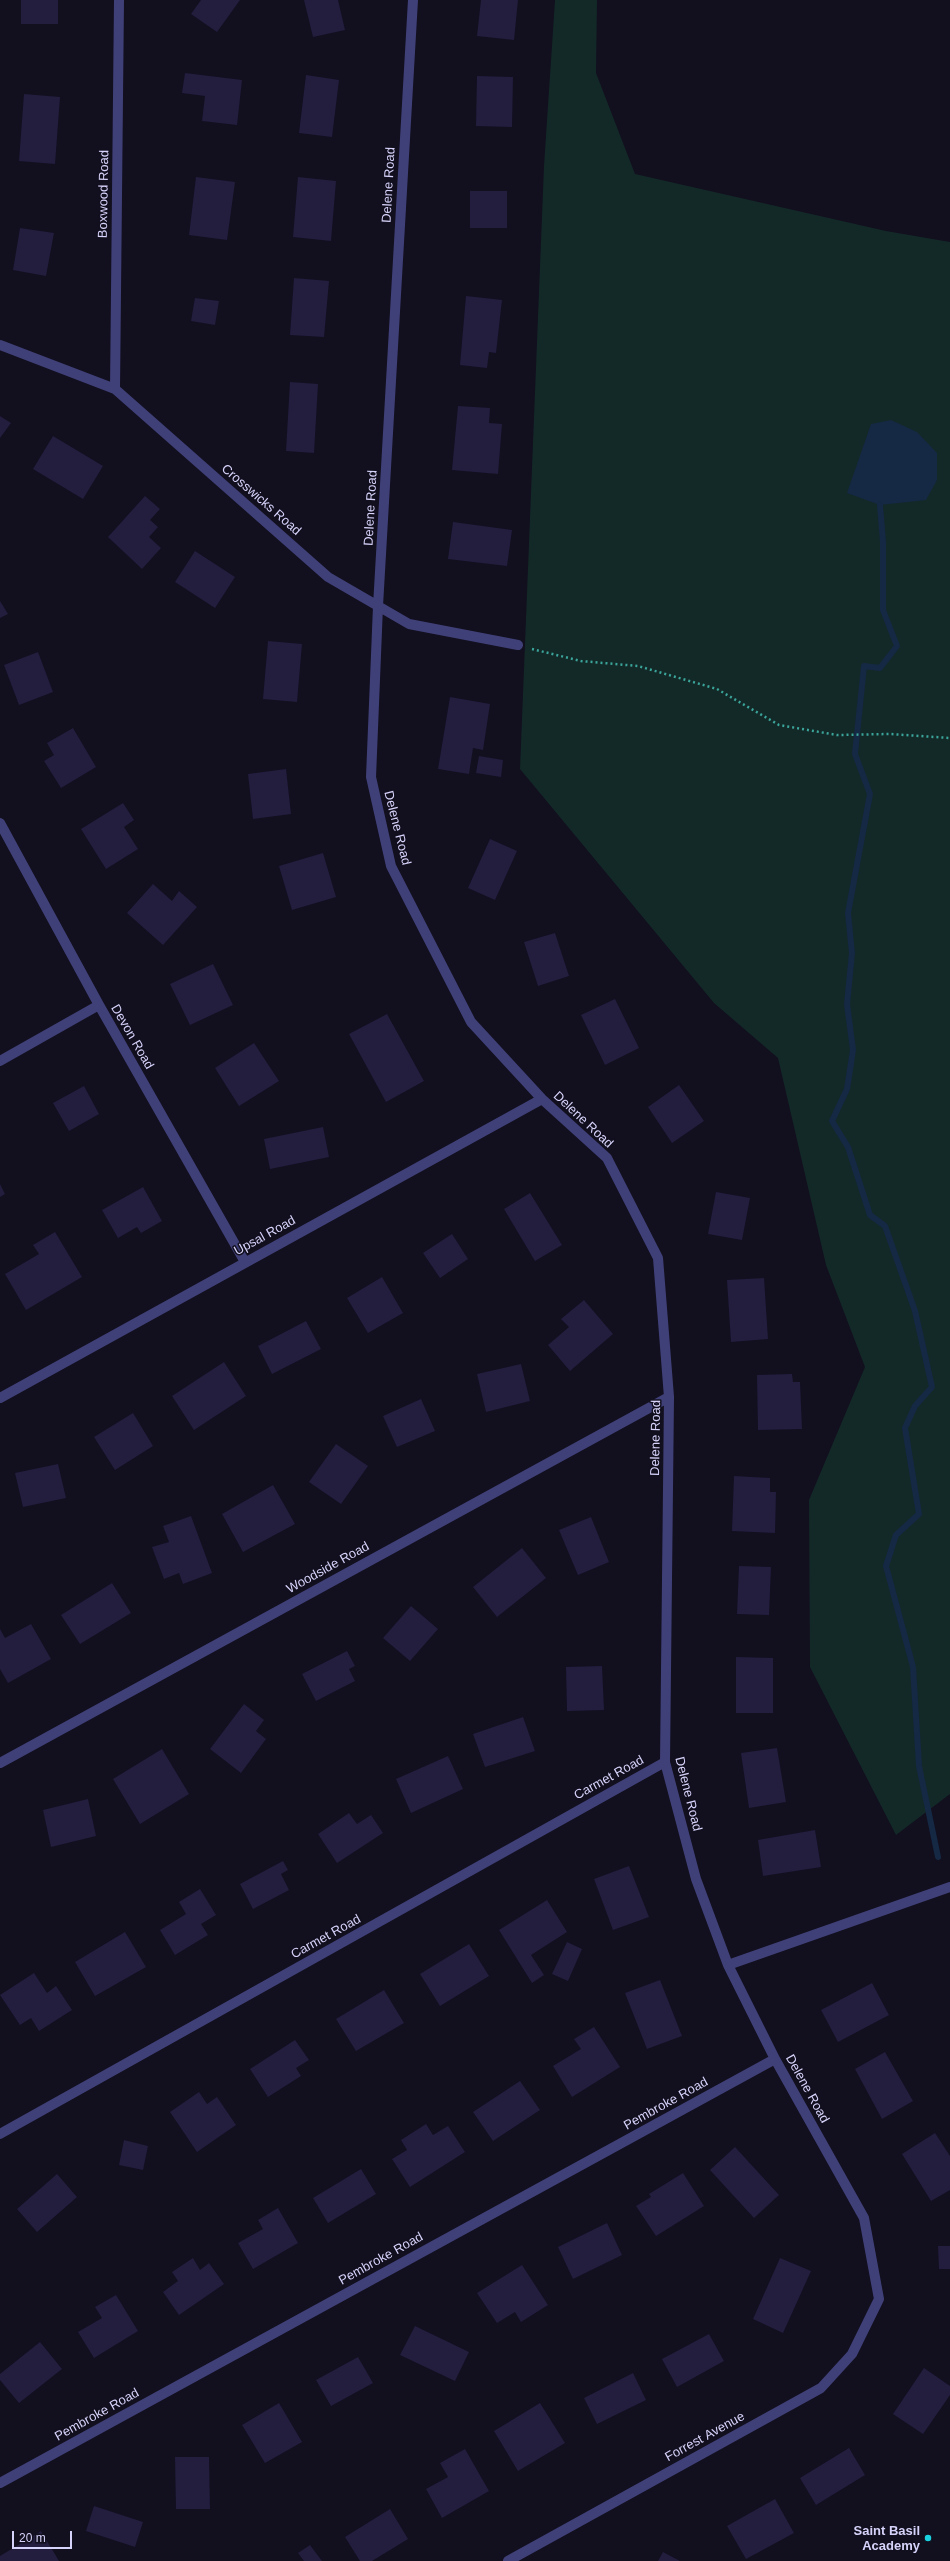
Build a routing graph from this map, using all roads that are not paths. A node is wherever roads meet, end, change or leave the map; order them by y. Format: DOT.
graph roads {
  1 [pos="119,0"];
  2 [pos="413,0"];
  3 [pos="0,345"];
  4 [pos="115,389"];
  5 [pos="378,606"];
  6 [pos="518,645"];
  7 [pos="0,823"];
  8 [pos="99,1005"];
  9 [pos="0,1061"];
  10 [pos="542,1099"];
  11 [pos="245,1262"];
  12 [pos="669,1396"];
  13 [pos="0,1398"];
  14 [pos="664,1762"];
  15 [pos="0,1763"];
  16 [pos="950,1887"];
  17 [pos="728,1965"];
  18 [pos="775,2059"];
  19 [pos="0,2134"];
  20 [pos="879,2299"];
  21 [pos="0,2483"];
  22 [pos="508,2561"];
  1 -- 4 [label="street, Boxwood Road"];
  2 -- 5 [label="street, Delene Road"];
  3 -- 4 [label="street, Crosswicks Road"];
  4 -- 5 [label="street, Crosswicks Road"];
  5 -- 6 [label="street, Crosswicks Road"];
  5 -- 10 [label="street, Delene Road"];
  7 -- 8 [label="street, Devon Road"];
  8 -- 9 [label="street"];
  8 -- 11 [label="street, Devon Road"];
  10 -- 11 [label="street, Upsal Road"];
  10 -- 12 [label="street, Delene Road"];
  11 -- 13 [label="street, Upsal Road"];
  12 -- 14 [label="street, Delene Road"];
  12 -- 15 [label="street, Woodside Road"];
  14 -- 17 [label="street, Delene Road"];
  14 -- 19 [label="street, Carmet Road"];
  16 -- 17 [label="street"];
  17 -- 18 [label="street, Delene Road"];
  18 -- 20 [label="street, Delene Road"];
  18 -- 21 [label="street, Pembroke Road"];
  20 -- 22 [label="street, Forrest Avenue"];
}
